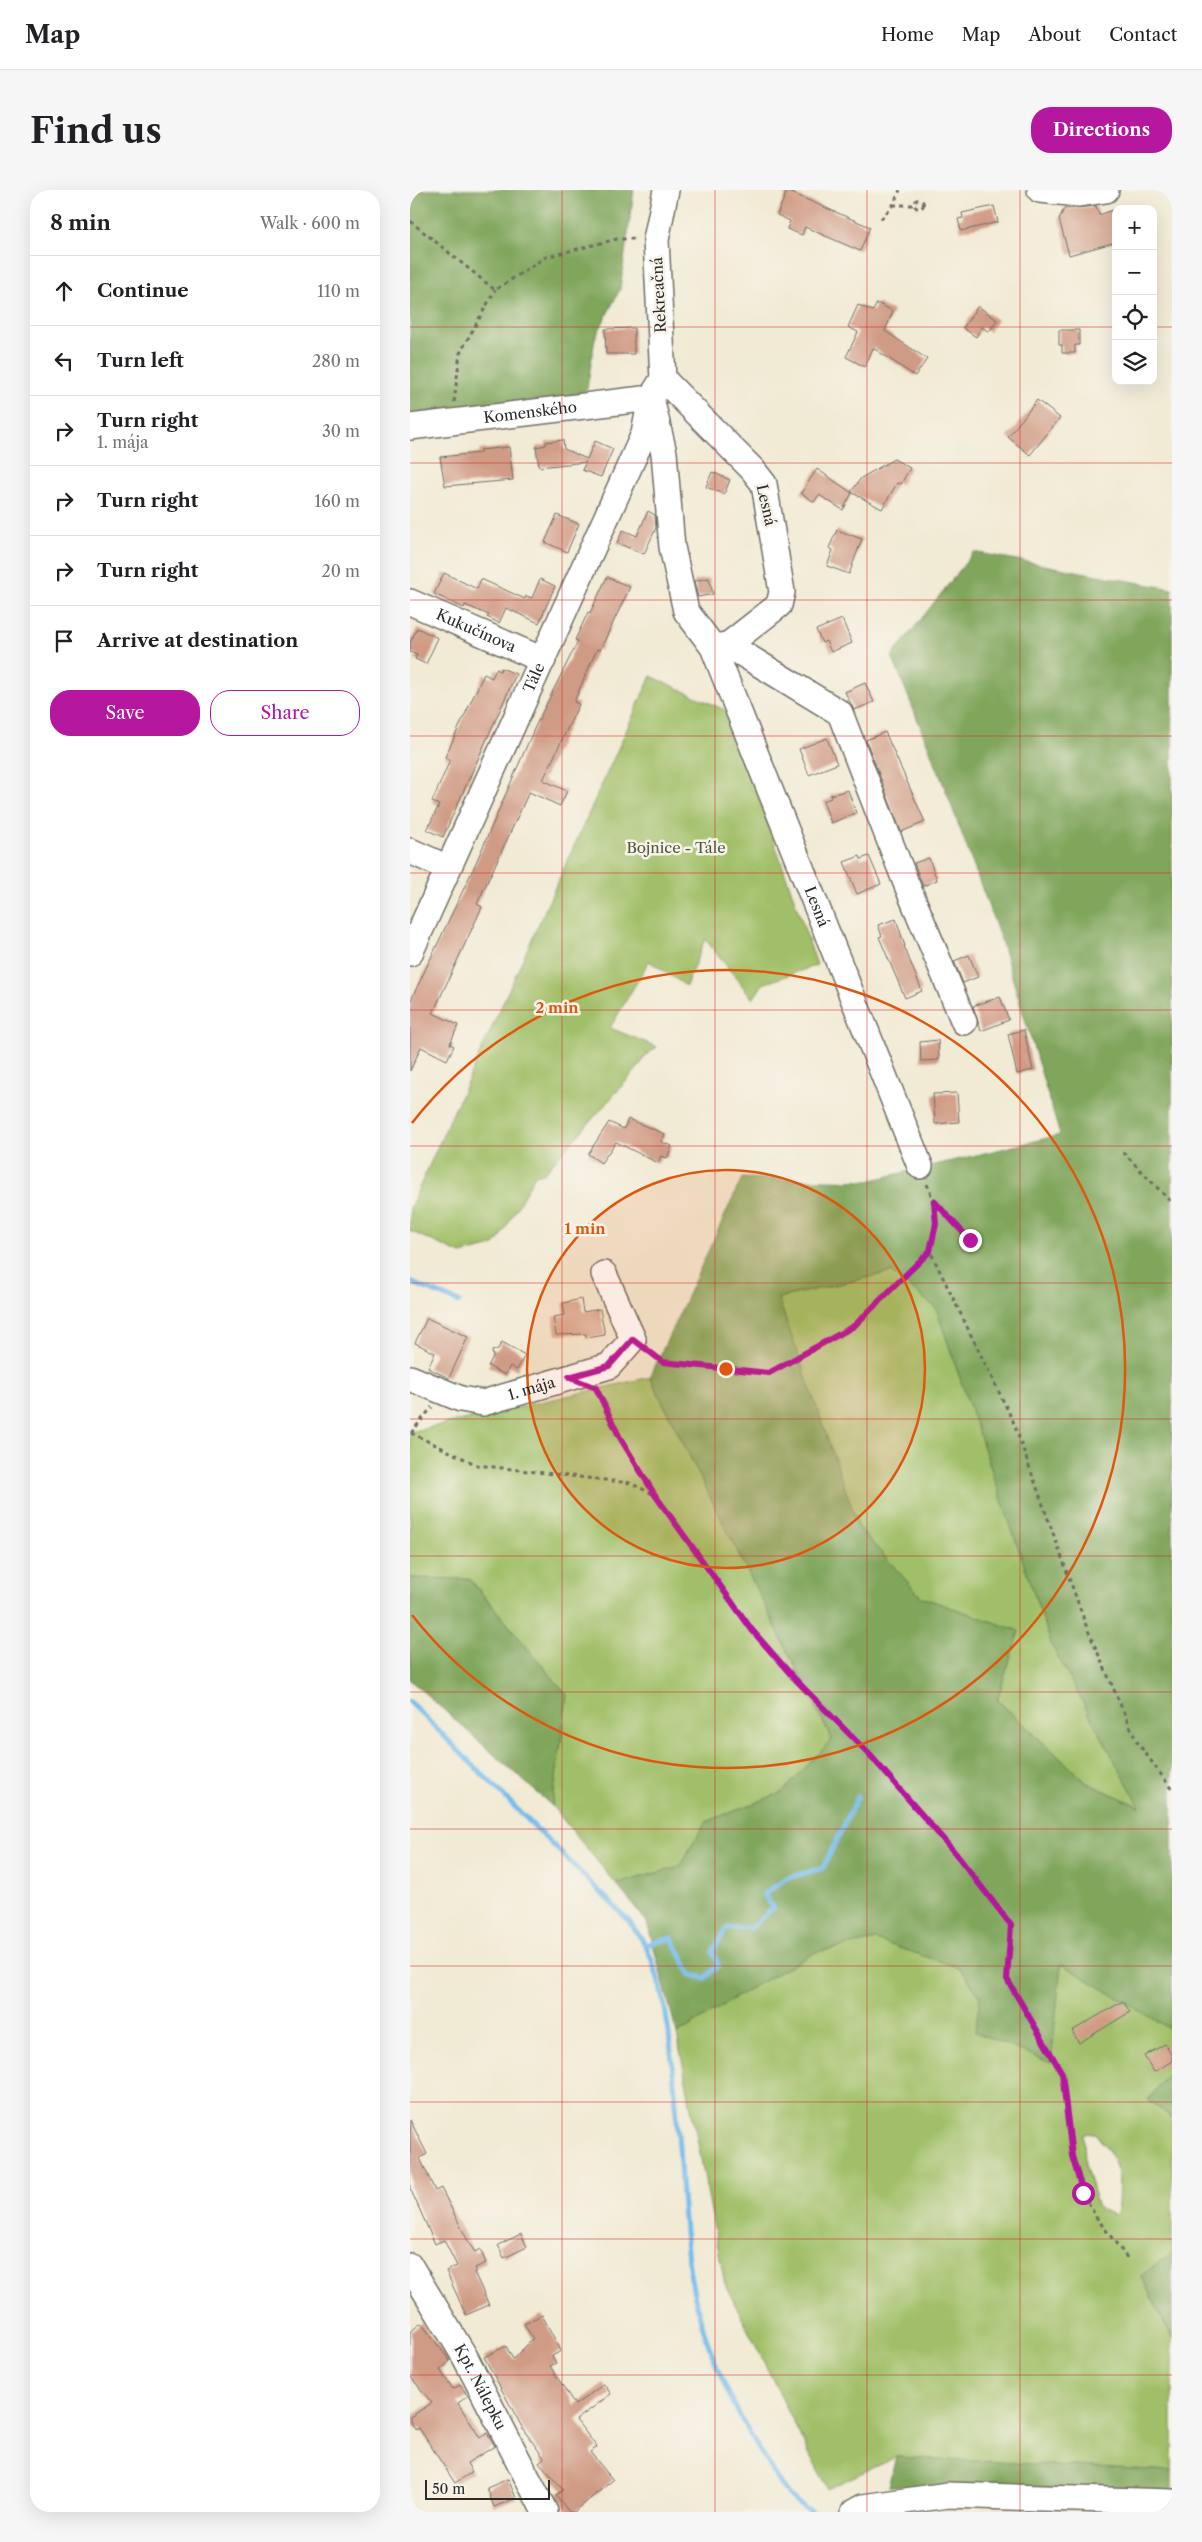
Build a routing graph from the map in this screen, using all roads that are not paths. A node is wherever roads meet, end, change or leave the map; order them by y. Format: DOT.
graph roads {
  1 [pos="666,190"];
  2 [pos="1040,190"];
  3 [pos="1106,190"];
  4 [pos="657,388"];
  5 [pos="410,427"];
  6 [pos="410,602"];
  7 [pos="720,646"];
  8 [pos="543,660"];
  9 [pos="410,851"];
  10 [pos="448,868"];
  11 [pos="410,953"];
  12 [pos="964,1022"];
  13 [pos="920,1166"];
  14 [pos="604,1274"];
  15 [pos="410,1378"];
  16 [pos="410,2266"];
  17 [pos="1172,2502"];
  18 [pos="545,2512"];
  19 [pos="854,2512"];
  1 -- 4 [label="street, Rekreačná"];
  2 -- 3 [label="street"];
  4 -- 5 [label="street, Komenského"];
  4 -- 7 [label="street, Lesná"];
  4 -- 7 [label="street, Lesná"];
  4 -- 8 [label="street, Tále"];
  6 -- 8 [label="street, Kukučínova"];
  7 -- 12 [label="street, Lesná"];
  7 -- 13 [label="street, Lesná"];
  8 -- 10 [label="street, Tále"];
  9 -- 10 [label="street"];
  10 -- 11 [label="street, Tále"];
  14 -- 15 [label="street, 1. mája"];
  16 -- 18 [label="street, Kpt. Nálepku"];
  17 -- 19 [label="street"];
}
